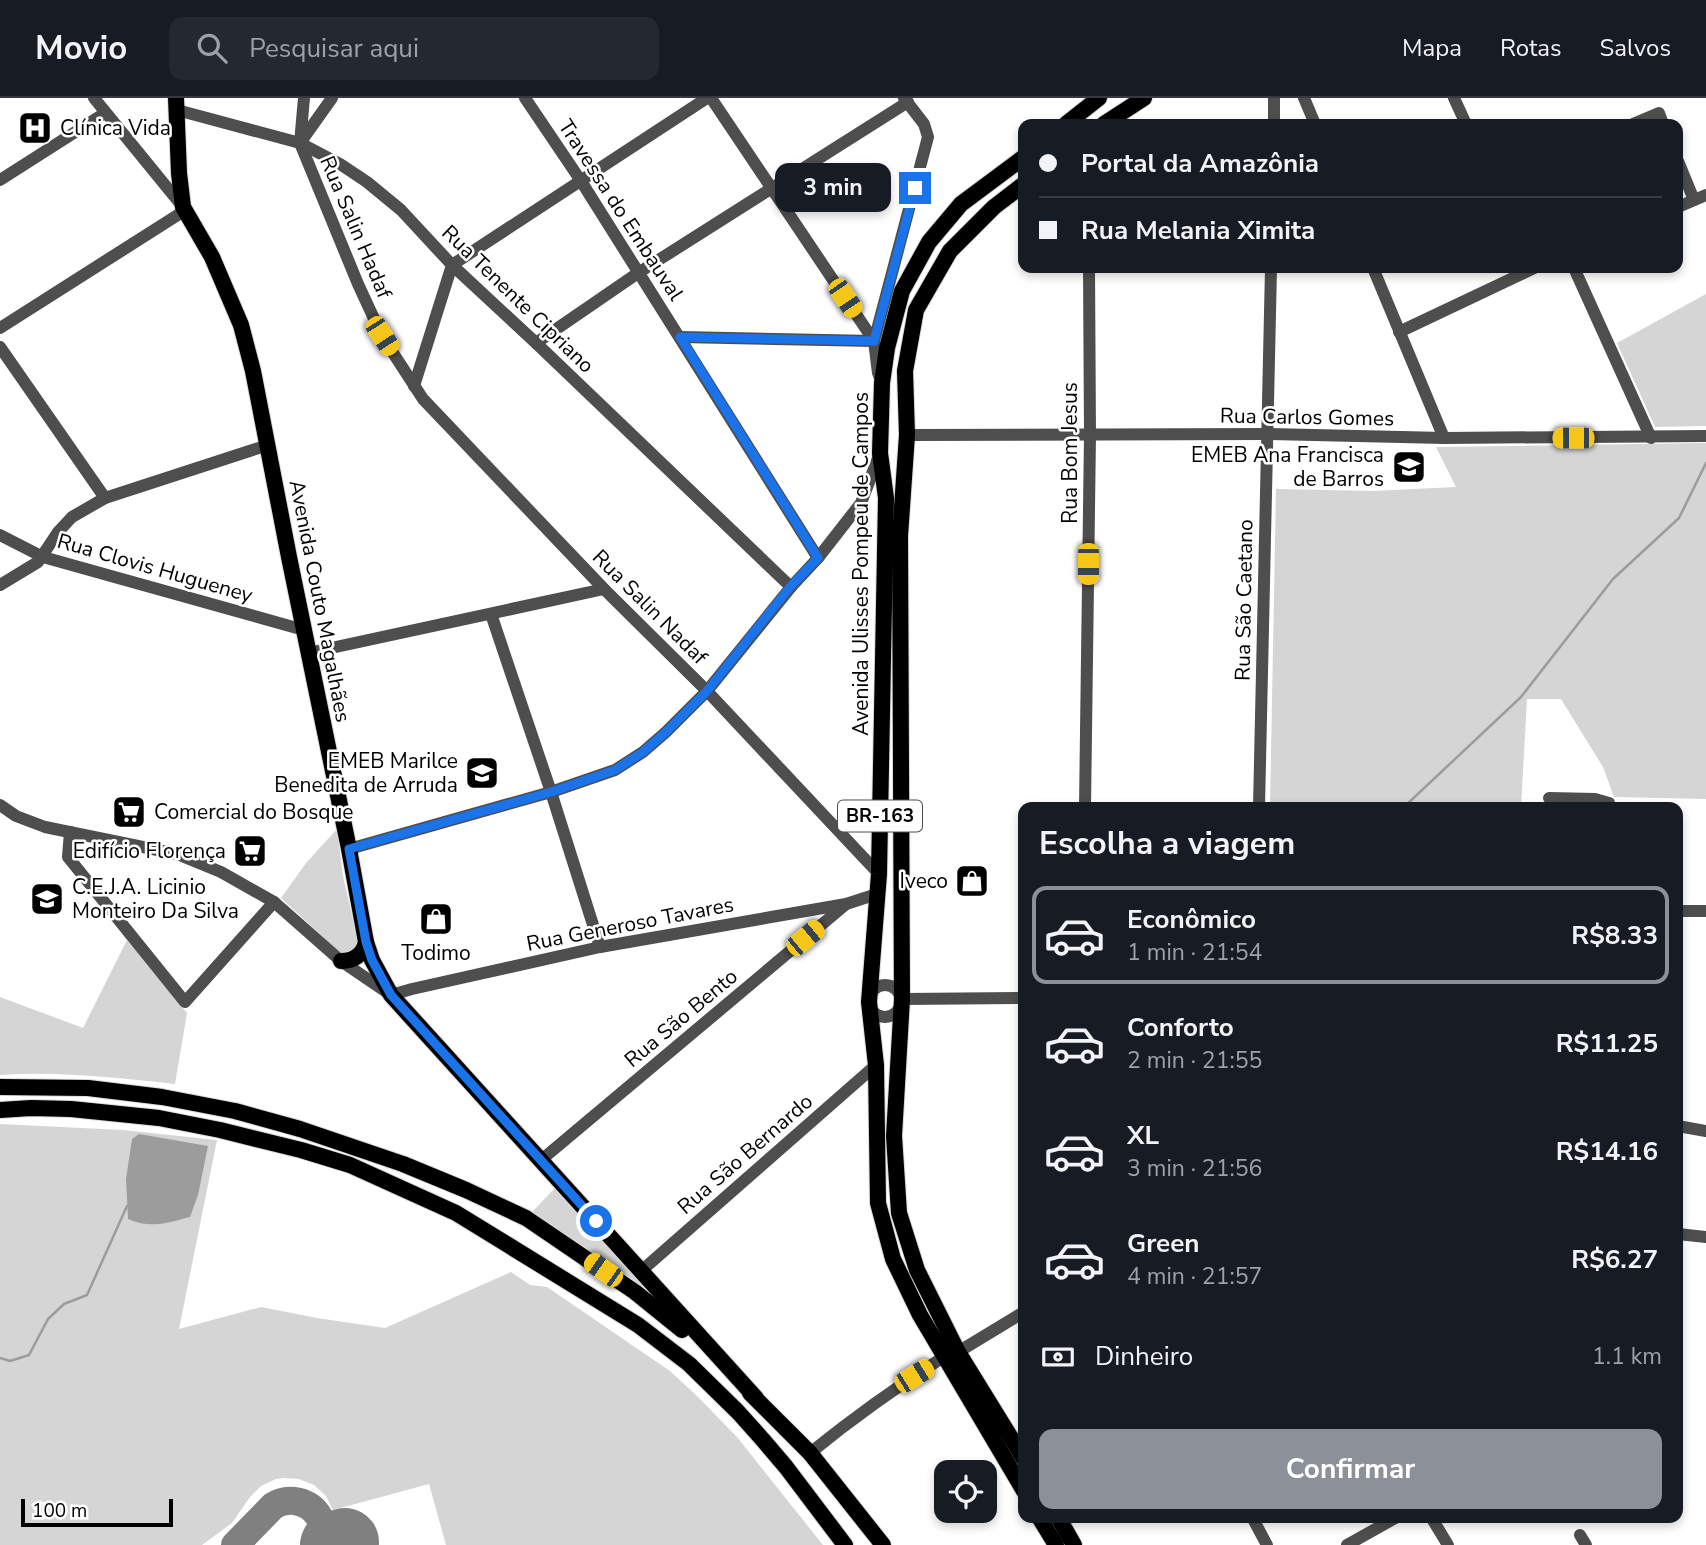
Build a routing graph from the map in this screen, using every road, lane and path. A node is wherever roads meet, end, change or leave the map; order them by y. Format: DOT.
graph roads {
  1 [pos="94,98"];
  2 [pos="304,98"];
  3 [pos="332,98"];
  4 [pos="525,98"];
  5 [pos="709,98"];
  6 [pos="1144,98"];
  7 [pos="1275,98"];
  8 [pos="1304,98"];
  9 [pos="1454,98"];
  10 [pos="906,100"];
  11 [pos="1094,103"];
  12 [pos="177,104"];
  13 [pos="106,113"];
  14 [pos="1073,119"];
  15 [pos="1085,119"];
  16 [pos="1112,119"];
  17 [pos="1274,119"];
  18 [pos="1313,119"];
  19 [pos="1461,119"];
  20 [pos="1645,119"];
  21 [pos="1661,119"];
  22 [pos="300,143"];
  23 [pos="1018,161"];
  24 [pos="1683,169"];
  25 [pos="0,180"];
  26 [pos="581,181"];
  27 [pos="772,189"];
  28 [pos="1018,189"];
  29 [pos="1700,197"];
  30 [pos="1683,205"];
  31 [pos="184,209"];
  32 [pos="452,265"];
  33 [pos="638,273"];
  34 [pos="1089,273"];
  35 [pos="1271,273"];
  36 [pos="1375,273"];
  37 [pos="1521,273"];
  38 [pos="1576,273"];
  39 [pos="0,328"];
  40 [pos="1399,332"];
  41 [pos="680,337"];
  42 [pos="874,341"];
  43 [pos="536,343"];
  44 [pos="0,347"];
  45 [pos="882,383"];
  46 [pos="414,386"];
  47 [pos="423,399"];
  48 [pos="1267,434"];
  49 [pos="908,435"];
  50 [pos="1090,435"];
  51 [pos="1706,436"];
  52 [pos="1444,438"];
  53 [pos="1651,438"];
  54 [pos="268,445"];
  55 [pos="880,453"];
  56 [pos="105,498"];
  57 [pos="886,498"];
  58 [pos="861,503"];
  59 [pos="0,534"];
  60 [pos="43,557"];
  61 [pos="818,558"];
  62 [pos="0,585"];
  63 [pos="790,587"];
  64 [pos="604,589"];
  65 [pos="491,614"];
  66 [pos="304,630"];
  67 [pos="308,653"];
  68 [pos="707,691"];
  69 [pos="551,792"];
  70 [pos="1549,798"];
  71 [pos="1085,802"];
  72 [pos="1259,802"];
  73 [pos="1605,802"];
  74 [pos="0,805"];
  75 [pos="71,832"];
  76 [pos="349,849"];
  77 [pos="878,874"];
  78 [pos="877,894"];
  79 [pos="274,902"];
  80 [pos="846,904"];
  81 [pos="1683,911"];
  82 [pos="1706,911"];
  83 [pos="366,942"];
  84 [pos="600,947"];
  85 [pos="341,961"];
  86 [pos="391,995"];
  87 [pos="1018,998"];
  88 [pos="902,999"];
  89 [pos="869,1002"];
  90 [pos="876,1065"];
  91 [pos="0,1087"];
  92 [pos="0,1110"];
  93 [pos="1683,1127"];
  94 [pos="1706,1131"];
  95 [pos="540,1160"];
  96 [pos="1683,1235"];
  97 [pos="1706,1237"];
  98 [pos="640,1272"];
  99 [pos="1018,1316"];
  100 [pos="952,1354"];
  101 [pos="756,1398"];
  102 [pos="1018,1450"];
  103 [pos="810,1454"];
  104 [pos="1018,1479"];
  105 [pos="1043,1523"];
  106 [pos="1061,1523"];
  107 [pos="1255,1523"];
  108 [pos="1386,1523"];
  109 [pos="1435,1523"];
  110 [pos="845,1545"];
  111 [pos="883,1545"];
  112 [pos="1056,1545"];
  113 [pos="1074,1545"];
  114 [pos="1267,1545"];
  115 [pos="1347,1545"];
  116 [pos="1448,1545"];
  1 -- 13 [label="street"];
  2 -- 22 [label="street, Rua Salin Hadaf"];
  3 -- 22 [label="street"];
  4 -- 26 [label="street, Travessa do Embauval"];
  5 -- 26 [label="street"];
  5 -- 27 [label="street"];
  6 -- 16 [label="main road"];
  7 -- 17 [label="street"];
  8 -- 18 [label="street"];
  9 -- 19 [label="street"];
  10 -- 27 [label="street"];
  10 -- 42 [label="street"];
  11 -- 14 [label="main road"];
  11 -- 15 [label="main road"];
  12 -- 22 [label="street, Rua Tenente Cipriano"];
  12 -- 31 [label="main road, Avenida Couto Magalhães"];
  13 -- 25 [label="street"];
  13 -- 31 [label="street"];
  20 -- 21 [label="street"];
  22 -- 32 [label="street, Rua Tenente Cipriano"];
  22 -- 46 [label="street, Rua Salin Hadaf"];
  23 -- 45 [label="main road, Avenida Ulisses Pompeu de Campos / BR-163"];
  24 -- 29 [label="street"];
  26 -- 32 [label="street"];
  26 -- 33 [label="street, Travessa do Embauval"];
  27 -- 33 [label="street"];
  27 -- 42 [label="street"];
  28 -- 49 [label="main road, Avenida Ulisses Pompeu de Campos / BR-163"];
  29 -- 30 [label="street"];
  31 -- 39 [label="street"];
  31 -- 54 [label="main road, Avenida Couto Magalhães"];
  32 -- 43 [label="street, Rua Tenente Cipriano"];
  32 -- 46 [label="street"];
  33 -- 41 [label="street, Travessa do Embauval"];
  33 -- 43 [label="street"];
  34 -- 50 [label="street, Rua Bom Jesus"];
  35 -- 48 [label="street, Rua São Caetano"];
  36 -- 40 [label="street"];
  37 -- 40 [label="street"];
  38 -- 53 [label="street"];
  40 -- 52 [label="street"];
  41 -- 42 [label="street"];
  41 -- 61 [label="street, Travessa do Embauval"];
  42 -- 45 [label="street"];
  43 -- 63 [label="street, Rua Tenente Cipriano"];
  44 -- 56 [label="street"];
  45 -- 55 [label="main road, Avenida Ulisses Pompeu de Campos / BR-163"];
  46 -- 47 [label="street, Rua Salin Hadaf"];
  47 -- 64 [label="street, Rua Salin Nadaf"];
  48 -- 50 [label="street, Rua Carlos Gomes"];
  48 -- 52 [label="street, Rua Carlos Gomes"];
  48 -- 72 [label="street, Rua São Caetano"];
  49 -- 50 [label="street, Rua Carlos Gomes"];
  49 -- 55 [label="main road"];
  49 -- 88 [label="main road, Avenida Ulisses Pompeu de Campos / BR-163"];
  50 -- 71 [label="street, Rua Bom Jesus"];
  51 -- 53 [label="street, Rua Carlos Gomes"];
  52 -- 53 [label="street, Rua Carlos Gomes"];
  54 -- 56 [label="street"];
  54 -- 66 [label="main road, Avenida Couto Magalhães"];
  55 -- 57 [label="main road, Avenida Ulisses Pompeu de Campos / BR-163"];
  55 -- 58 [label="street"];
  56 -- 60 [label="street"];
  57 -- 58 [label="street"];
  57 -- 77 [label="main road, Avenida Ulisses Pompeu de Campos / BR-163"];
  58 -- 61 [label="street"];
  59 -- 60 [label="street, Rua Clovis Hugueney"];
  60 -- 62 [label="street"];
  60 -- 66 [label="street, Rua Clovis Hugueney"];
  61 -- 63 [label="street"];
  63 -- 68 [label="street"];
  64 -- 65 [label="street"];
  64 -- 68 [label="street, Rua Salin Nadaf"];
  65 -- 67 [label="street"];
  65 -- 69 [label="street"];
  66 -- 67 [label="main road, Avenida Couto Magalhães"];
  67 -- 76 [label="main road, Avenida Couto Magalhães"];
  68 -- 69 [label="street"];
  68 -- 77 [label="street, Rua Salin Nadaf"];
  69 -- 76 [label="street"];
  69 -- 84 [label="street"];
  70 -- 73 [label="street"];
  74 -- 75 [label="street"];
  75 -- 79 [label="street"];
  75 -- 79 [label="street"];
  76 -- 83 [label="main road, Avenida Couto Magalhães"];
  77 -- 78 [label="main road, Avenida Ulisses Pompeu de Campos / BR-163"];
  78 -- 80 [label="street, Rua Generoso Tavares"];
  78 -- 89 [label="main road, Avenida Ulisses Pompeu de Campos / BR-163"];
  79 -- 85 [label="street"];
  80 -- 84 [label="street, Rua Generoso Tavares"];
  80 -- 95 [label="street, Rua São Bento"];
  81 -- 82 [label="street"];
  83 -- 85 [label="main road"];
  83 -- 86 [label="main road, Avenida Couto Magalhães"];
  84 -- 86 [label="street, Rua Generoso Tavares"];
  85 -- 86 [label="street"];
  86 -- 95 [label="main road, Avenida Couto Magalhães"];
  87 -- 88 [label="street"];
  88 -- 89 [label="street"];
  88 -- 89 [label="street"];
  88 -- 100 [label="main road, Avenida Ulisses Pompeu de Campos / BR-163"];
  89 -- 90 [label="main road, Avenida Ulisses Pompeu de Campos / BR-163"];
  90 -- 98 [label="street, Rua São Bernardo"];
  90 -- 100 [label="main road, Avenida Ulisses Pompeu de Campos / BR-163"];
  91 -- 101 [label="main road"];
  92 -- 110 [label="main road"];
  93 -- 94 [label="street"];
  95 -- 98 [label="main road, Avenida Couto Magalhães"];
  96 -- 97 [label="street"];
  98 -- 101 [label="main road, Avenida Couto Magalhães"];
  99 -- 100 [label="street"];
  100 -- 102 [label="main road, Avenida Ulisses Pompeu de Campos / BR-163"];
  100 -- 103 [label="street"];
  100 -- 104 [label="main road, Avenida Ulisses Pompeu de Campos / BR-163"];
  101 -- 103 [label="main road"];
  103 -- 111 [label="main road"];
  105 -- 112 [label="main road"];
  106 -- 113 [label="main road"];
  107 -- 114 [label="street"];
  108 -- 115 [label="street"];
  109 -- 116 [label="street"];
}
